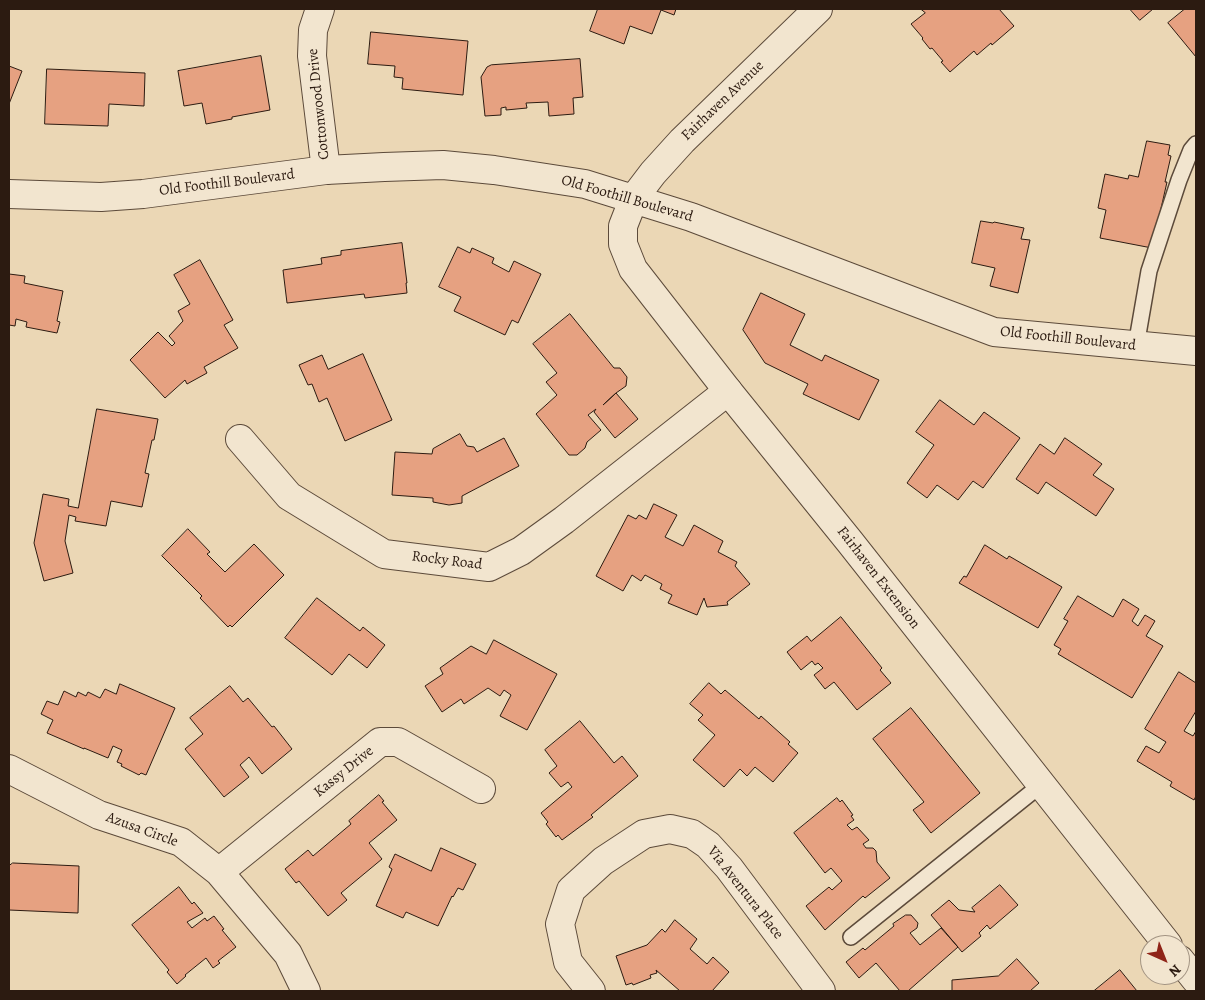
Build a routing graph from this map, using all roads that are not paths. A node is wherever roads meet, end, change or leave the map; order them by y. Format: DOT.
graph roads {
  1 [pos="320,9"];
  2 [pos="818,9"];
  3 [pos="1196,144"];
  4 [pos="326,170"];
  5 [pos="9,194"];
  6 [pos="634,198"];
  7 [pos="1136,346"];
  8 [pos="1196,352"];
  9 [pos="728,391"];
  10 [pos="240,439"];
  11 [pos="9,769"];
  12 [pos="1042,784"];
  13 [pos="481,789"];
  14 [pos="219,872"];
  15 [pos="1160,935"];
  16 [pos="851,937"];
  17 [pos="306,991"];
  18 [pos="591,991"];
  19 [pos="821,991"];
  1 -- 4 [label="street, Cottonwood Drive"];
  2 -- 6 [label="street, Fairhaven Avenue"];
  3 -- 7 [label="lane"];
  4 -- 5 [label="street, Old Foothill Boulevard"];
  4 -- 6 [label="street, Old Foothill Boulevard"];
  6 -- 7 [label="street, Old Foothill Boulevard"];
  6 -- 9 [label="street, Fairhaven Extension"];
  7 -- 8 [label="street, Old Foothill Boulevard"];
  9 -- 10 [label="street, Rocky Road"];
  9 -- 12 [label="street, Fairhaven Extension"];
  11 -- 14 [label="street, Azusa Circle"];
  12 -- 15 [label="street, Fairhaven Extension"];
  12 -- 16 [label="lane"];
  13 -- 14 [label="street, Kassy Drive"];
  14 -- 17 [label="street, Azusa Circle"];
  18 -- 19 [label="street, Via Aventura Place"];
}
